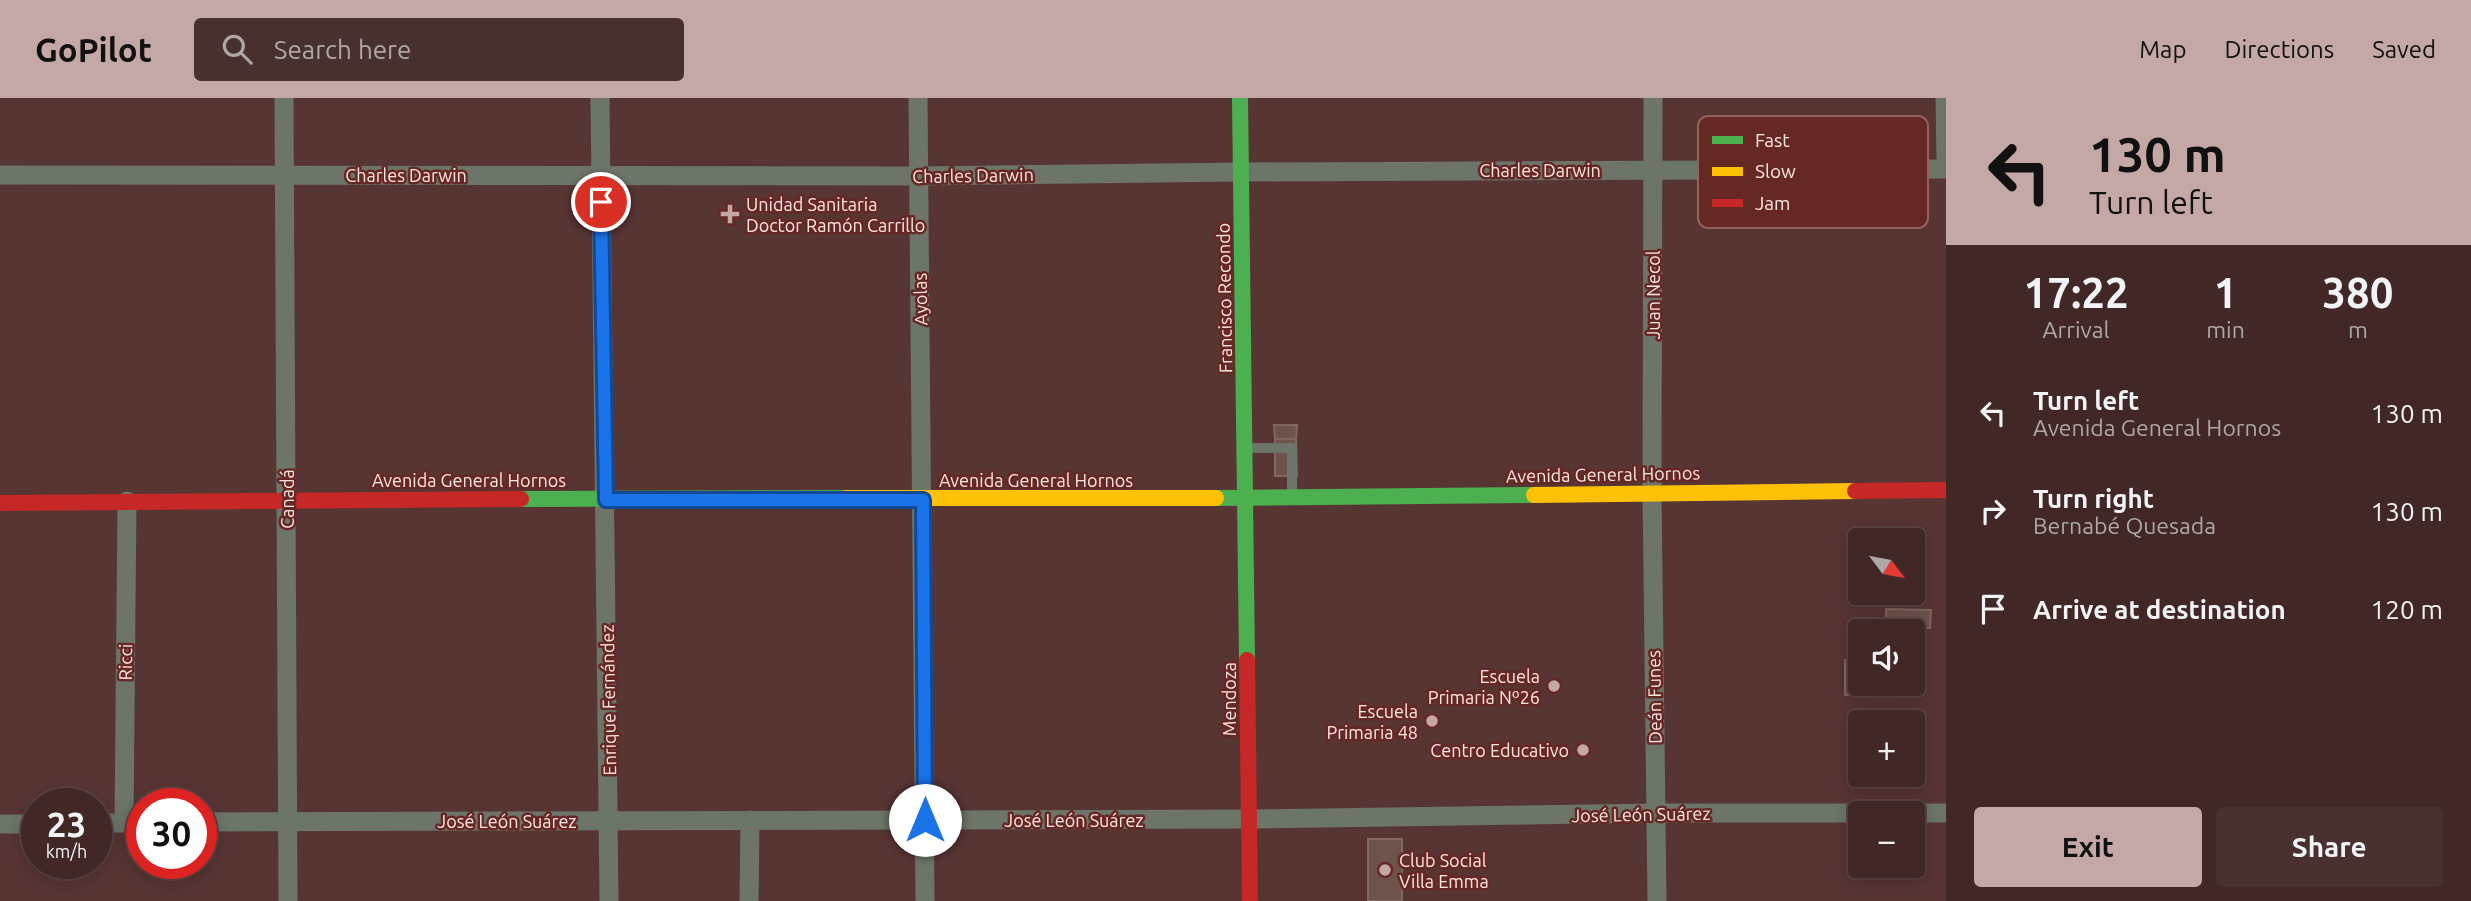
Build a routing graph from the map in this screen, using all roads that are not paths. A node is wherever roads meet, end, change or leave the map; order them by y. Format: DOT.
graph roads {
  1 [pos="284,98"];
  2 [pos="600,98"];
  3 [pos="918,98"];
  4 [pos="1241,98"];
  5 [pos="1653,98"];
  6 [pos="1945,98"];
  7 [pos="1946,159"];
  8 [pos="1928,169"];
  9 [pos="1946,169"];
  10 [pos="1653,170"];
  11 [pos="1698,170"];
  12 [pos="1241,172"];
  13 [pos="0,175"];
  14 [pos="284,175"];
  15 [pos="601,175"];
  16 [pos="918,176"];
  17 [pos="1244,448"];
  18 [pos="1946,490"];
  19 [pos="1652,492"];
  20 [pos="1292,497"];
  21 [pos="1245,498"];
  22 [pos="287,499"];
  23 [pos="606,500"];
  24 [pos="923,500"];
  25 [pos="127,501"];
  26 [pos="0,503"];
  27 [pos="132,788"];
  28 [pos="1656,813"];
  29 [pos="1946,813"];
  30 [pos="750,820"];
  31 [pos="925,820"];
  32 [pos="1249,820"];
  33 [pos="609,821"];
  34 [pos="217,822"];
  35 [pos="288,822"];
  36 [pos="0,824"];
  37 [pos="21,824"];
  38 [pos="288,901"];
  39 [pos="609,901"];
  40 [pos="749,901"];
  41 [pos="925,901"];
  42 [pos="1250,901"];
  43 [pos="1657,901"];
  1 -- 14 [label="street, Canadá"];
  2 -- 15 [label="street, Enrique Fernández"];
  3 -- 16 [label="street, Ayolas"];
  4 -- 12 [label="street, Francisco Recondo"];
  5 -- 10 [label="street, Juan Necol"];
  6 -- 7 [label="street"];
  8 -- 9 [label="street, Charles Darwin"];
  10 -- 11 [label="street, Charles Darwin"];
  10 -- 12 [label="street, Charles Darwin"];
  10 -- 19 [label="street, Juan Necol"];
  12 -- 16 [label="street, Charles Darwin"];
  12 -- 17 [label="street, Francisco Recondo"];
  13 -- 14 [label="street, Charles Darwin"];
  14 -- 15 [label="street, Charles Darwin"];
  14 -- 22 [label="street, Canadá"];
  15 -- 16 [label="street, Charles Darwin"];
  15 -- 23 [label="street, Enrique Fernández"];
  16 -- 24 [label="street, Ayolas"];
  17 -- 20 [label="lane"];
  17 -- 21 [label="street, Francisco Recondo"];
  18 -- 19 [label="street, Avenida General Hornos"];
  19 -- 20 [label="street, Avenida General Hornos"];
  19 -- 28 [label="street, Deán Funes"];
  20 -- 21 [label="street, Avenida General Hornos"];
  21 -- 24 [label="street, Avenida General Hornos"];
  21 -- 32 [label="street, Mendoza"];
  22 -- 23 [label="street, Avenida General Hornos"];
  22 -- 25 [label="street, Avenida General Hornos"];
  22 -- 35 [label="street, Canadá"];
  23 -- 24 [label="street, Avenida General Hornos"];
  23 -- 33 [label="street, Enrique Fernández"];
  24 -- 31 [label="street, Ayolas"];
  25 -- 26 [label="street, Avenida General Hornos"];
  25 -- 27 [label="street, Ricci"];
  28 -- 29 [label="street, José León Suárez"];
  28 -- 32 [label="street, José León Suárez"];
  28 -- 43 [label="street, Deán Funes"];
  30 -- 31 [label="street, José León Suárez"];
  30 -- 33 [label="street, José León Suárez"];
  30 -- 40 [label="street"];
  31 -- 32 [label="street, José León Suárez"];
  31 -- 41 [label="street, Ayolas"];
  32 -- 42 [label="street, Mendoza"];
  33 -- 35 [label="street, José León Suárez"];
  33 -- 39 [label="street, Enrique Fernández"];
  34 -- 35 [label="street, José León Suárez"];
  35 -- 38 [label="street, Canadá"];
  36 -- 37 [label="street"];
}
